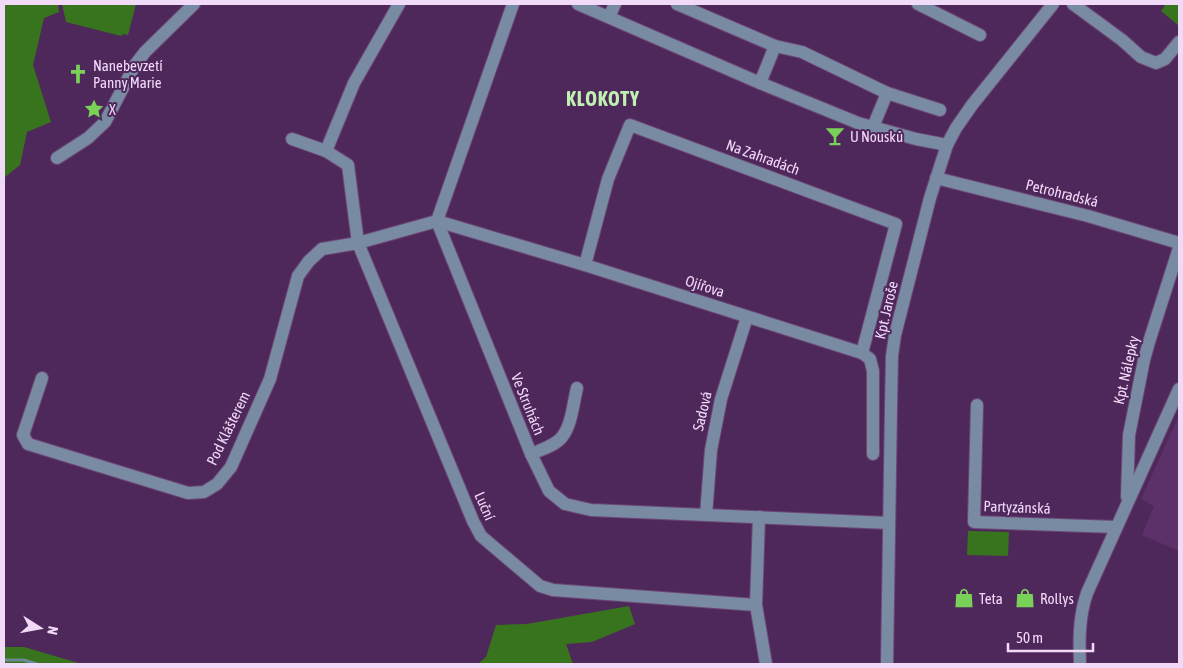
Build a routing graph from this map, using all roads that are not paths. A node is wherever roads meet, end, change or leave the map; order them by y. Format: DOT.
graph roads {
  1 [pos="194,4"];
  2 [pos="399,4"];
  3 [pos="513,4"];
  4 [pos="578,4"];
  5 [pos="615,4"];
  6 [pos="678,4"];
  7 [pos="918,4"];
  8 [pos="1053,4"];
  9 [pos="1073,4"];
  10 [pos="609,17"];
  11 [pos="980,35"];
  12 [pos="1179,42"];
  13 [pos="775,46"];
  14 [pos="760,83"];
  15 [pos="887,93"];
  16 [pos="940,110"];
  17 [pos="872,127"];
  18 [pos="292,139"];
  19 [pos="947,145"];
  20 [pos="326,151"];
  21 [pos="57,158"];
  22 [pos="936,178"];
  23 [pos="437,221"];
  24 [pos="1179,243"];
  25 [pos="358,244"];
  26 [pos="1179,248"];
  27 [pos="586,265"];
  28 [pos="747,317"];
  29 [pos="862,353"];
  30 [pos="42,378"];
  31 [pos="577,388"];
  32 [pos="1179,389"];
  33 [pos="977,405"];
  34 [pos="531,454"];
  35 [pos="873,454"];
  36 [pos="1126,504"];
  37 [pos="706,515"];
  38 [pos="759,517"];
  39 [pos="889,523"];
  40 [pos="1116,527"];
  41 [pos="756,605"];
  42 [pos="766,664"];
  43 [pos="886,664"];
  44 [pos="1080,664"];
  1 -- 21 [label="street"];
  2 -- 20 [label="street"];
  3 -- 23 [label="street"];
  4 -- 10 [label="street"];
  5 -- 10 [label="street"];
  6 -- 13 [label="street"];
  7 -- 11 [label="street"];
  8 -- 19 [label="street, Kpt. Jaroše"];
  9 -- 12 [label="street"];
  10 -- 14 [label="street"];
  13 -- 14 [label="street"];
  13 -- 15 [label="street"];
  14 -- 17 [label="street"];
  15 -- 16 [label="street"];
  15 -- 17 [label="street"];
  17 -- 19 [label="street"];
  18 -- 20 [label="street"];
  19 -- 22 [label="street, Kpt. Jaroše"];
  20 -- 25 [label="street, Luční"];
  22 -- 24 [label="street, Petrohradská"];
  22 -- 39 [label="street, Kpt. Jaroše"];
  23 -- 25 [label="street, Pod Klášterem"];
  23 -- 27 [label="street, Ojířova"];
  23 -- 34 [label="street, Ve Struhách"];
  25 -- 30 [label="street, Pod Klášterem"];
  25 -- 41 [label="street, Luční"];
  26 -- 36 [label="street, Kpt. Nálepky"];
  27 -- 28 [label="street, Ojířova"];
  27 -- 29 [label="street, Na Zahradách"];
  28 -- 29 [label="street, Ojířova"];
  28 -- 37 [label="street, Sadová"];
  29 -- 35 [label="street"];
  31 -- 34 [label="street"];
  32 -- 36 [label="street, Kpt. Nálepky"];
  33 -- 40 [label="street, Partyzánská"];
  34 -- 37 [label="street, Ve Struhách"];
  36 -- 40 [label="street, Kpt. Nálepky"];
  37 -- 38 [label="street, Ve Struhách"];
  38 -- 39 [label="street, Ve Struhách"];
  38 -- 41 [label="street"];
  39 -- 43 [label="street, Kpt. Jaroše"];
  40 -- 44 [label="street, Kpt. Nálepky"];
  41 -- 42 [label="street"];
}
